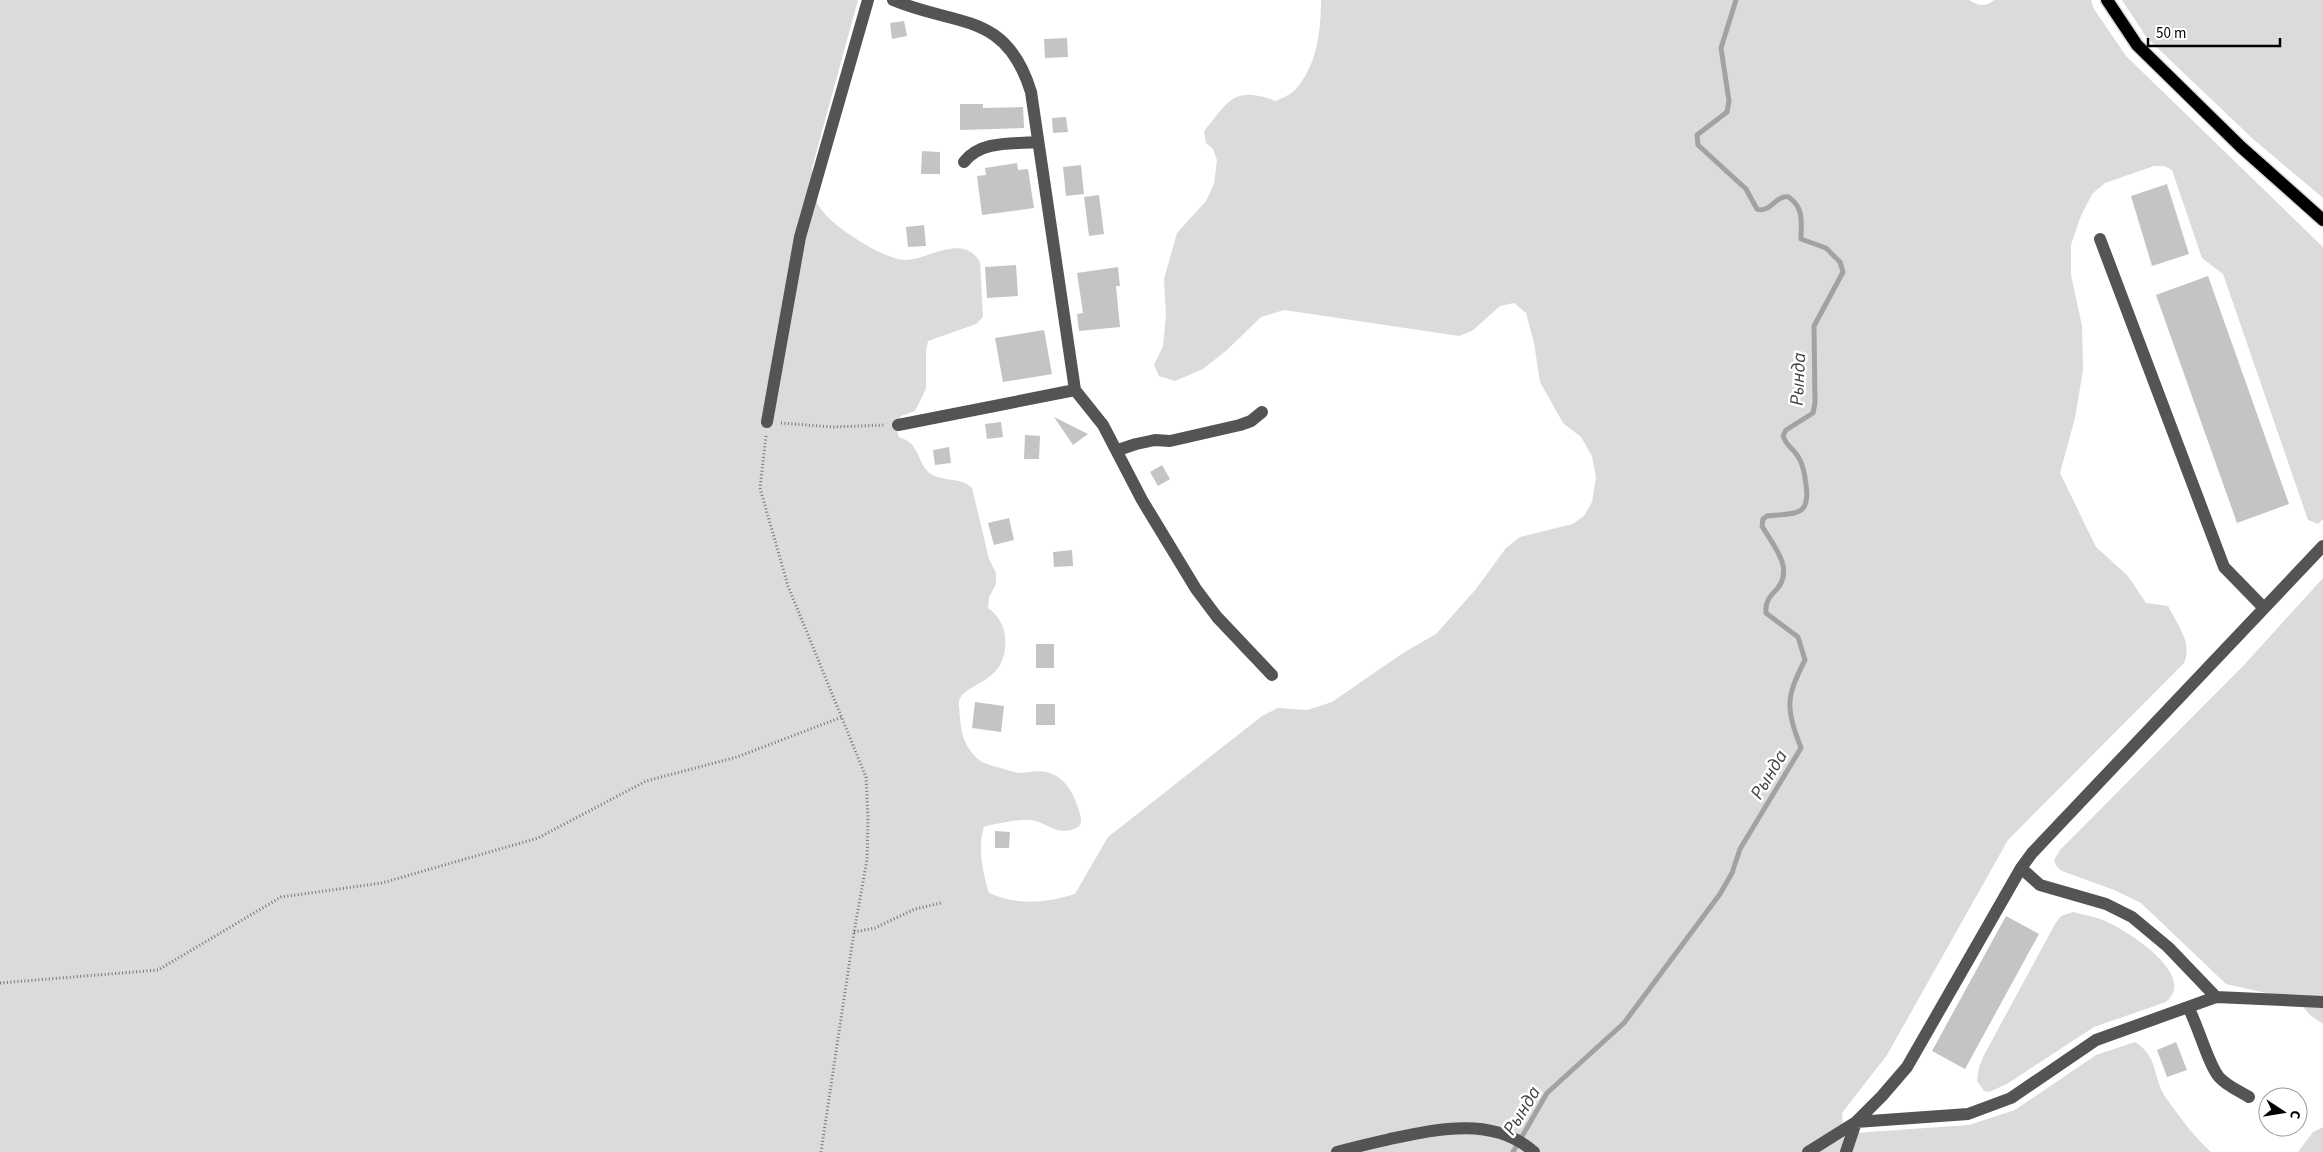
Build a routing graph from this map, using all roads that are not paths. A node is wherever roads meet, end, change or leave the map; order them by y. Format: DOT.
graph roads {
  1 [pos="868,0"];
  2 [pos="893,0"];
  3 [pos="2107,0"];
  4 [pos="1038,142"];
  5 [pos="964,162"];
  6 [pos="2323,220"];
  7 [pos="2100,239"];
  8 [pos="1075,390"];
  9 [pos="1262,412"];
  10 [pos="767,422"];
  11 [pos="898,425"];
  12 [pos="1118,450"];
  13 [pos="2323,546"];
  14 [pos="2264,608"];
  15 [pos="1272,676"];
  16 [pos="2021,868"];
  17 [pos="2216,997"];
  18 [pos="2323,1002"];
  19 [pos="2189,1009"];
  20 [pos="2249,1097"];
  21 [pos="1856,1122"];
  22 [pos="1531,1149"];
  23 [pos="1338,1152"];
  24 [pos="1808,1152"];
  25 [pos="1846,1152"];
  1 -- 10 [label="street"];
  2 -- 4 [label="street"];
  3 -- 6 [label="main road"];
  4 -- 5 [label="street"];
  4 -- 8 [label="street"];
  7 -- 14 [label="street"];
  8 -- 11 [label="street"];
  8 -- 12 [label="street"];
  9 -- 12 [label="street"];
  12 -- 15 [label="street"];
  13 -- 14 [label="street"];
  14 -- 16 [label="street"];
  16 -- 17 [label="street"];
  16 -- 21 [label="street"];
  17 -- 18 [label="street"];
  17 -- 19 [label="street"];
  19 -- 20 [label="street"];
  19 -- 21 [label="street"];
  21 -- 24 [label="street"];
  21 -- 25 [label="street"];
  22 -- 23 [label="street"];
}
